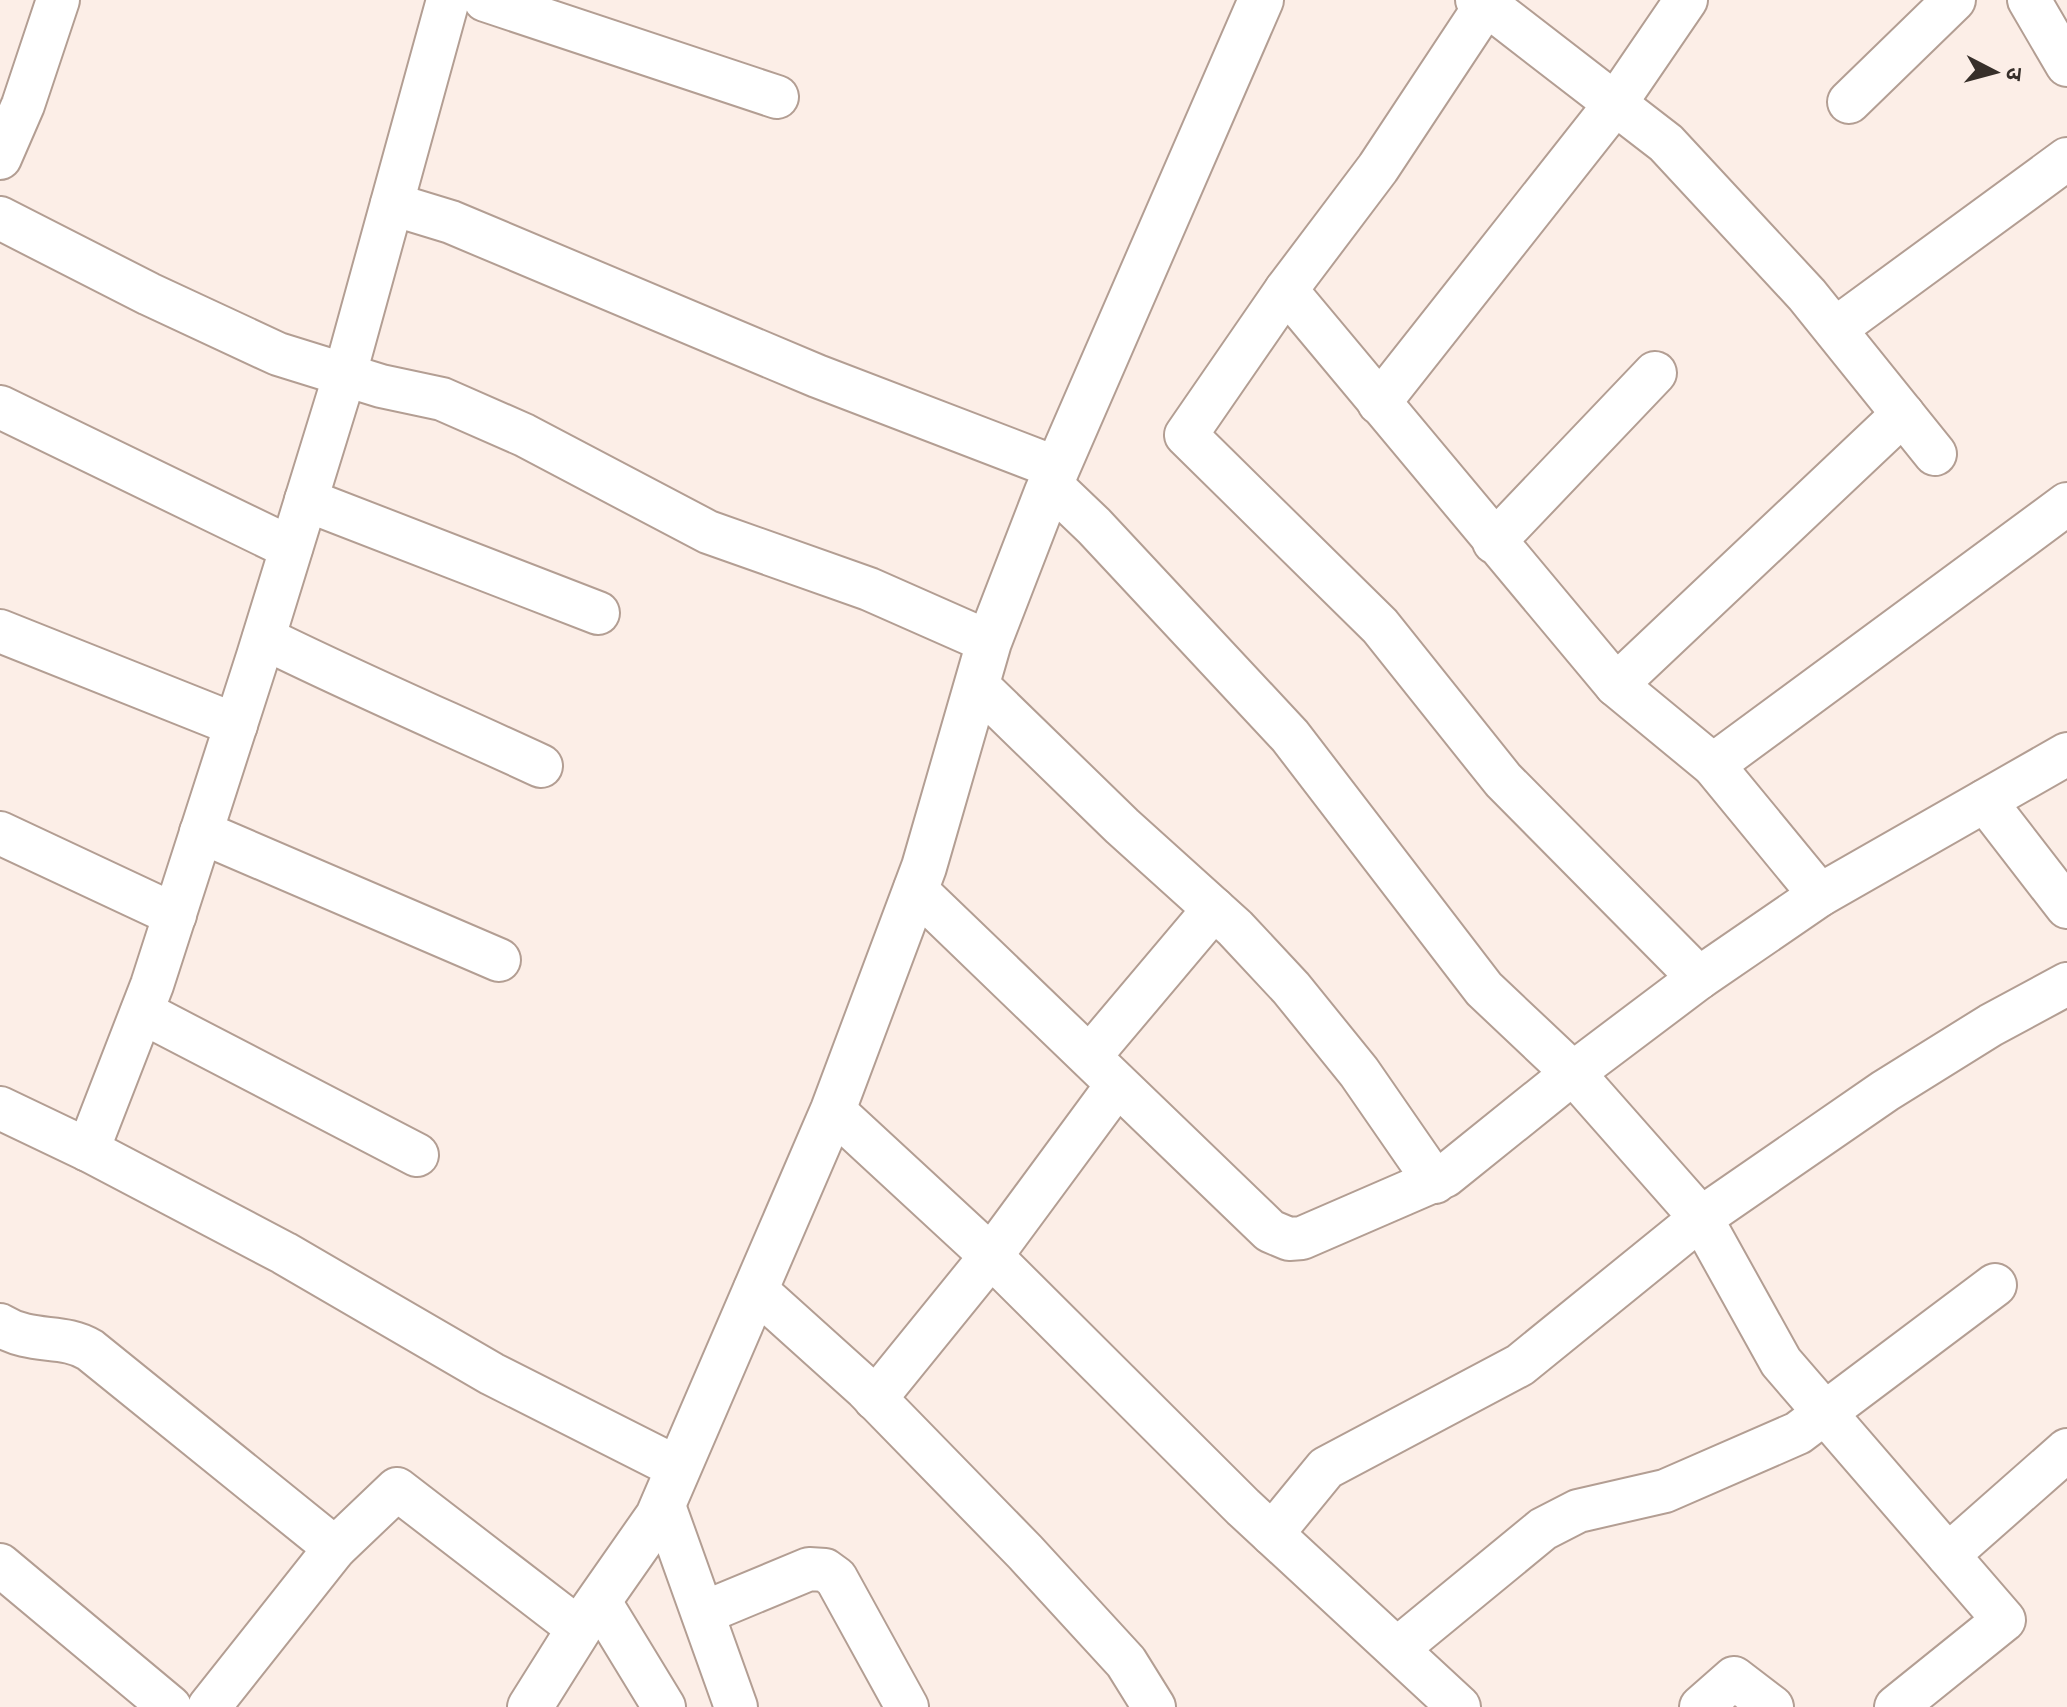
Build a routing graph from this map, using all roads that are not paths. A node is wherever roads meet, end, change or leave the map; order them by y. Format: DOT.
graph roads {
  1 [pos="58,0"];
  2 [pos="448,0"];
  3 [pos="485,0"];
  4 [pos="1261,0"];
  5 [pos="1686,0"];
  6 [pos="1954,0"];
  7 [pos="2029,0"];
  8 [pos="1484,1"];
  9 [pos="2067,65"];
  10 [pos="777,97"];
  11 [pos="1849,102"];
  12 [pos="1615,104"];
  13 [pos="0,158"];
  14 [pos="2067,159"];
  15 [pos="392,204"];
  16 [pos="0,218"];
  17 [pos="1286,290"];
  18 [pos="1835,329"];
  19 [pos="1655,373"];
  20 [pos="345,374"];
  21 [pos="1379,403"];
  22 [pos="0,407"];
  23 [pos="1903,414"];
  24 [pos="1935,454"];
  25 [pos="1054,476"];
  26 [pos="306,500"];
  27 [pos="2067,504"];
  28 [pos="1494,542"];
  29 [pos="291,548"];
  30 [pos="598,613"];
  31 [pos="0,631"];
  32 [pos="264,638"];
  33 [pos="989,642"];
  34 [pos="977,685"];
  35 [pos="1616,685"];
  36 [pos="236,725"];
  37 [pos="2067,754"];
  38 [pos="1713,765"];
  39 [pos="541,766"];
  40 [pos="1985,801"];
  41 [pos="201,832"];
  42 [pos="0,833"];
  43 [pos="915,889"];
  44 [pos="1820,895"];
  45 [pos="2067,907"];
  46 [pos="1214,909"];
  47 [pos="175,915"];
  48 [pos="499,960"];
  49 [pos="1699,978"];
  50 [pos="2067,984"];
  51 [pos="142,1012"];
  52 [pos="1103,1071"];
  53 [pos="1573,1073"];
  54 [pos="0,1108"];
  55 [pos="833,1110"];
  56 [pos="88,1150"];
  57 [pos="417,1155"];
  58 [pos="1435,1182"];
  59 [pos="1701,1218"];
  60 [pos="991,1256"];
  61 [pos="1995,1285"];
  62 [pos="755,1289"];
  63 [pos="0,1325"];
  64 [pos="875,1399"];
  65 [pos="1825,1414"];
  66 [pos="2067,1450"];
  67 [pos="671,1486"];
  68 [pos="1272,1534"];
  69 [pos="335,1548"];
  70 [pos="1948,1555"];
  71 [pos="0,1565"];
  72 [pos="703,1613"];
  73 [pos="589,1616"];
  74 [pos="1397,1649"];
  75 [pos="170,1707"];
  76 [pos="209,1707"];
  77 [pos="530,1707"];
  78 [pos="664,1707"];
  79 [pos="736,1707"];
  80 [pos="907,1707"];
  81 [pos="1154,1707"];
  82 [pos="1459,1707"];
  83 [pos="1701,1707"];
  84 [pos="1772,1707"];
  85 [pos="1896,1707"];
  1 -- 13 [label="street"];
  2 -- 15 [label="street"];
  3 -- 10 [label="street"];
  4 -- 25 [label="street"];
  5 -- 12 [label="street"];
  6 -- 11 [label="street"];
  7 -- 9 [label="street"];
  8 -- 12 [label="street"];
  8 -- 17 [label="street"];
  12 -- 18 [label="street"];
  12 -- 21 [label="street"];
  14 -- 18 [label="street"];
  15 -- 20 [label="street"];
  15 -- 25 [label="street"];
  16 -- 20 [label="street"];
  17 -- 21 [label="street"];
  17 -- 49 [label="street"];
  18 -- 23 [label="street"];
  19 -- 28 [label="street"];
  20 -- 26 [label="street"];
  20 -- 33 [label="street"];
  21 -- 28 [label="street"];
  22 -- 29 [label="street"];
  23 -- 24 [label="street"];
  23 -- 35 [label="street"];
  25 -- 33 [label="street"];
  25 -- 53 [label="street"];
  26 -- 29 [label="street"];
  26 -- 30 [label="street"];
  27 -- 38 [label="street"];
  28 -- 35 [label="street"];
  29 -- 32 [label="street"];
  31 -- 36 [label="street"];
  32 -- 36 [label="street"];
  32 -- 39 [label="street"];
  33 -- 34 [label="street"];
  34 -- 43 [label="street"];
  34 -- 46 [label="street"];
  35 -- 38 [label="street"];
  36 -- 41 [label="street"];
  37 -- 40 [label="street"];
  38 -- 44 [label="street"];
  40 -- 44 [label="street"];
  40 -- 45 [label="street"];
  41 -- 47 [label="street"];
  41 -- 48 [label="street"];
  42 -- 47 [label="street"];
  43 -- 52 [label="street"];
  43 -- 55 [label="street"];
  44 -- 49 [label="street"];
  46 -- 52 [label="street"];
  46 -- 58 [label="street"];
  47 -- 51 [label="street"];
  49 -- 53 [label="street"];
  50 -- 59 [label="street"];
  51 -- 56 [label="street"];
  51 -- 57 [label="street"];
  52 -- 58 [label="street"];
  52 -- 60 [label="street"];
  53 -- 58 [label="street"];
  53 -- 59 [label="street"];
  54 -- 56 [label="street"];
  55 -- 60 [label="street"];
  55 -- 62 [label="street"];
  56 -- 67 [label="street"];
  59 -- 65 [label="street"];
  59 -- 68 [label="street"];
  60 -- 64 [label="street"];
  60 -- 68 [label="street"];
  61 -- 65 [label="street"];
  62 -- 64 [label="street"];
  62 -- 67 [label="street"];
  63 -- 69 [label="street"];
  64 -- 81 [label="street"];
  65 -- 70 [label="street"];
  65 -- 74 [label="street"];
  66 -- 70 [label="street"];
  67 -- 72 [label="street"];
  67 -- 73 [label="street"];
  68 -- 74 [label="street"];
  69 -- 73 [label="street"];
  69 -- 76 [label="street"];
  70 -- 85 [label="street"];
  71 -- 75 [label="street"];
  72 -- 79 [label="street"];
  72 -- 80 [label="street"];
  73 -- 77 [label="street"];
  73 -- 78 [label="street"];
  74 -- 82 [label="street"];
  83 -- 84 [label="street"];
}
